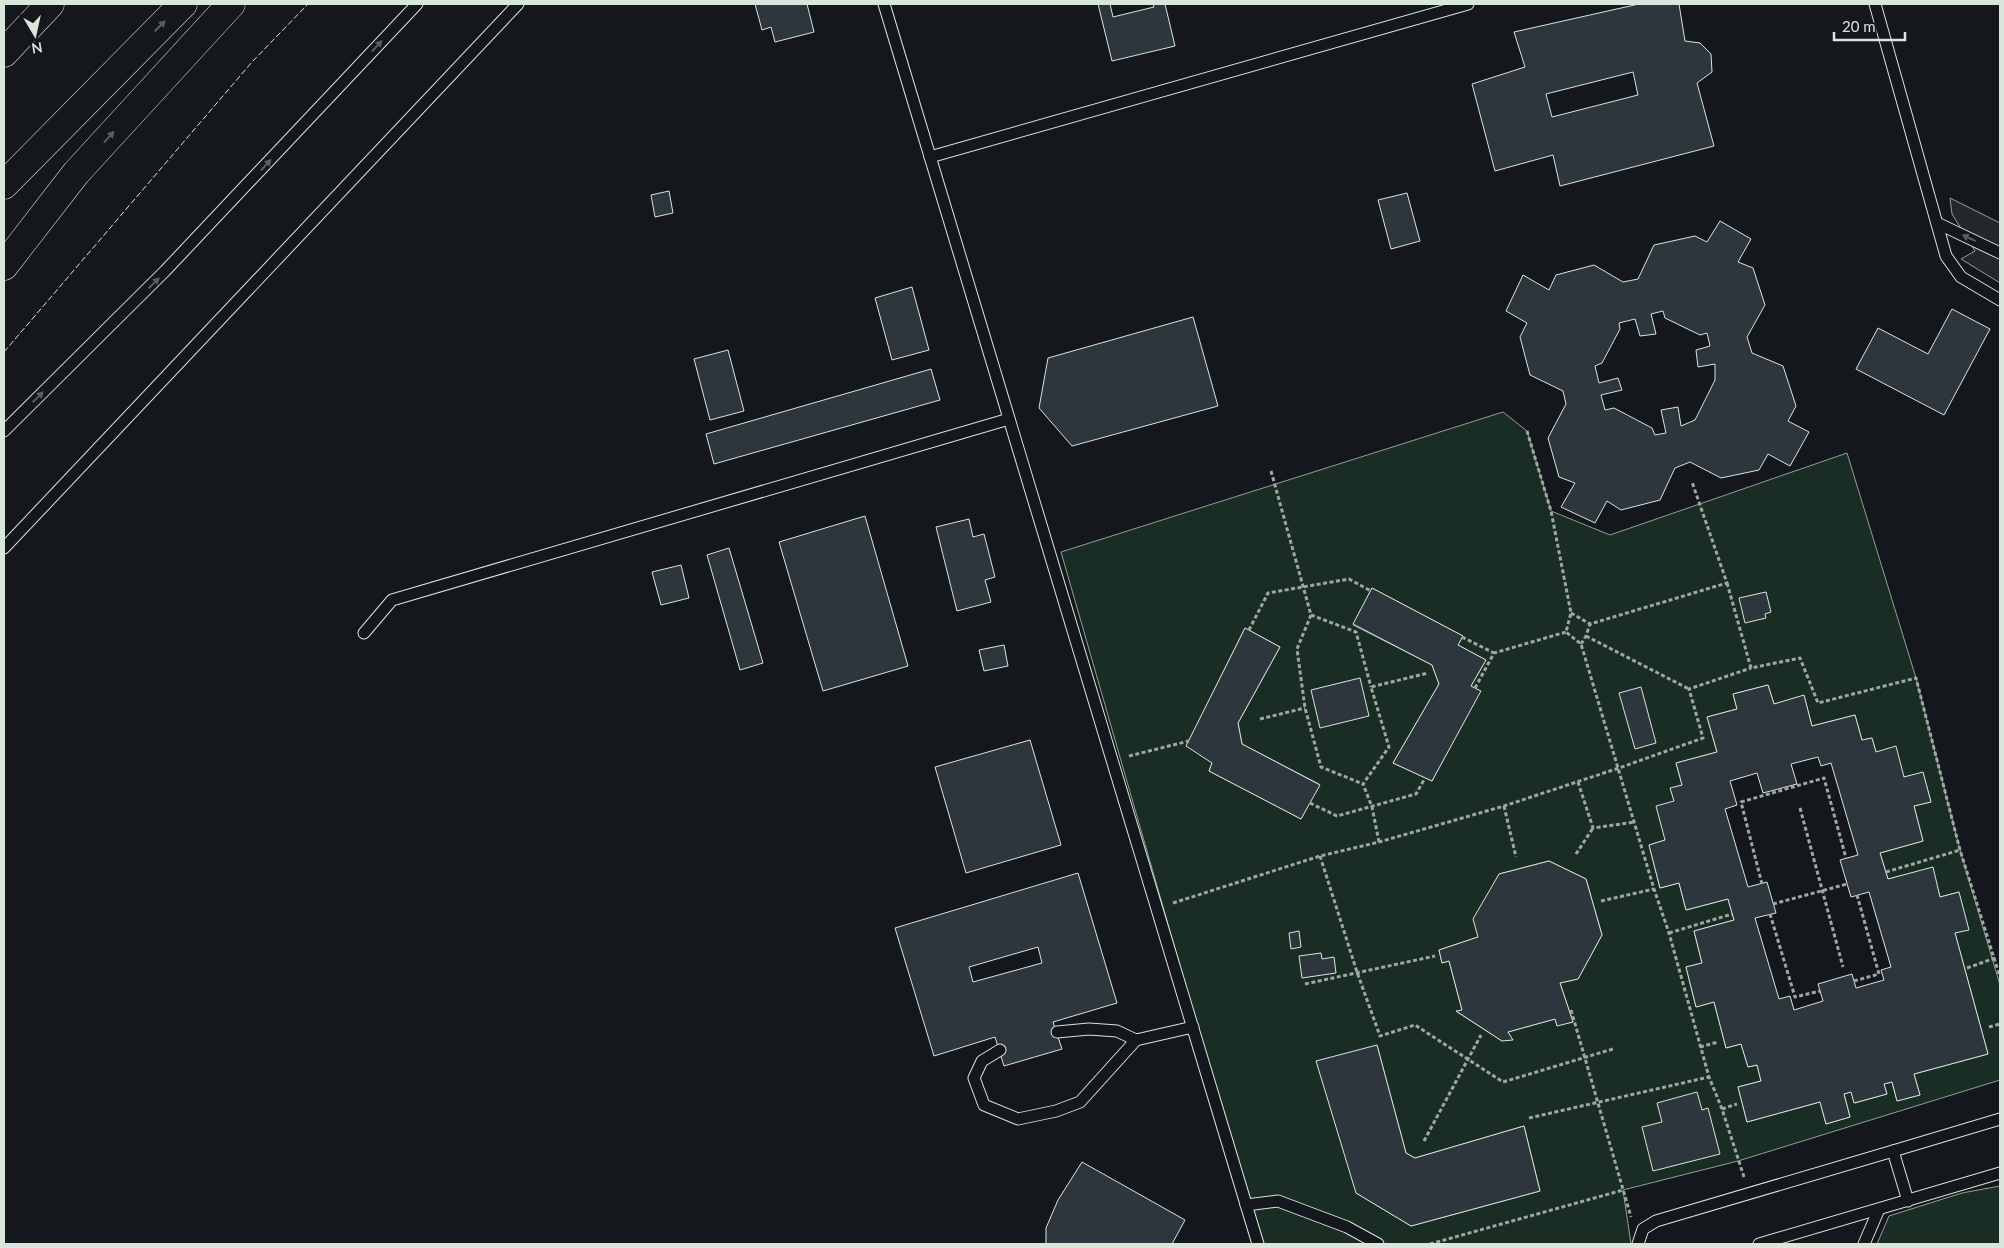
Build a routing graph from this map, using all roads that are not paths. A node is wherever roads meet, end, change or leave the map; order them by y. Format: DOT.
graph roads {
  1 [pos="50,4"];
  2 [pos="158,4"];
  3 [pos="183,4"];
  4 [pos="231,4"];
  5 [pos="417,4"];
  6 [pos="518,4"];
  7 [pos="884,4"];
  8 [pos="1468,4"];
  9 [pos="1874,4"];
  10 [pos="4,53"];
  11 [pos="52,136"];
  12 [pos="930,157"];
  13 [pos="76,173"];
  14 [pos="4,185"];
  15 [pos="4,200"];
  16 [pos="1936,223"];
  17 [pos="4,238"];
  18 [pos="2000,254"];
  19 [pos="4,266"];
  20 [pos="2000,300"];
  21 [pos="1009,419"];
  22 [pos="4,431"];
  23 [pos="4,548"];
  24 [pos="364,633"];
  25 [pos="1192,1027"];
  26 [pos="1057,1032"];
  27 [pos="1136,1040"];
  28 [pos="1000,1050"];
  29 [pos="2000,1119"];
  30 [pos="1893,1151"];
  31 [pos="2000,1173"];
  32 [pos="1908,1201"];
  33 [pos="1246,1205"];
  34 [pos="1880,1209"];
  35 [pos="1258,1244"];
  36 [pos="1378,1244"];
  37 [pos="1638,1244"];
  38 [pos="1759,1244"];
  39 [pos="1864,1244"];
  1 -- 10 [label="highway"];
  2 -- 11 [label="highway"];
  11 -- 3 [label="highway, one-way"];
  13 -- 4 [label="highway, one-way"];
  22 -- 5 [label="lane, one-way"];
  6 -- 23 [label="lane"];
  7 -- 12 [label="lane"];
  8 -- 12 [label="lane"];
  9 -- 16 [label="lane"];
  11 -- 14 [label="highway"];
  11 -- 15 [label="highway"];
  12 -- 21 [label="lane"];
  13 -- 17 [label="highway"];
  13 -- 19 [label="highway"];
  18 -- 16 [label="lane, one-way"];
  16 -- 20 [label="lane"];
  21 -- 24 [label="lane"];
  21 -- 25 [label="lane"];
  25 -- 27 [label="lane"];
  25 -- 33 [label="lane"];
  26 -- 27 [label="lane"];
  27 -- 28 [label="lane"];
  29 -- 30 [label="lane"];
  30 -- 32 [label="lane"];
  30 -- 37 [label="lane"];
  31 -- 32 [label="lane"];
  32 -- 34 [label="lane"];
  33 -- 35 [label="lane"];
  33 -- 36 [label="lane"];
  34 -- 38 [label="lane"];
  34 -- 39 [label="lane"];
}
